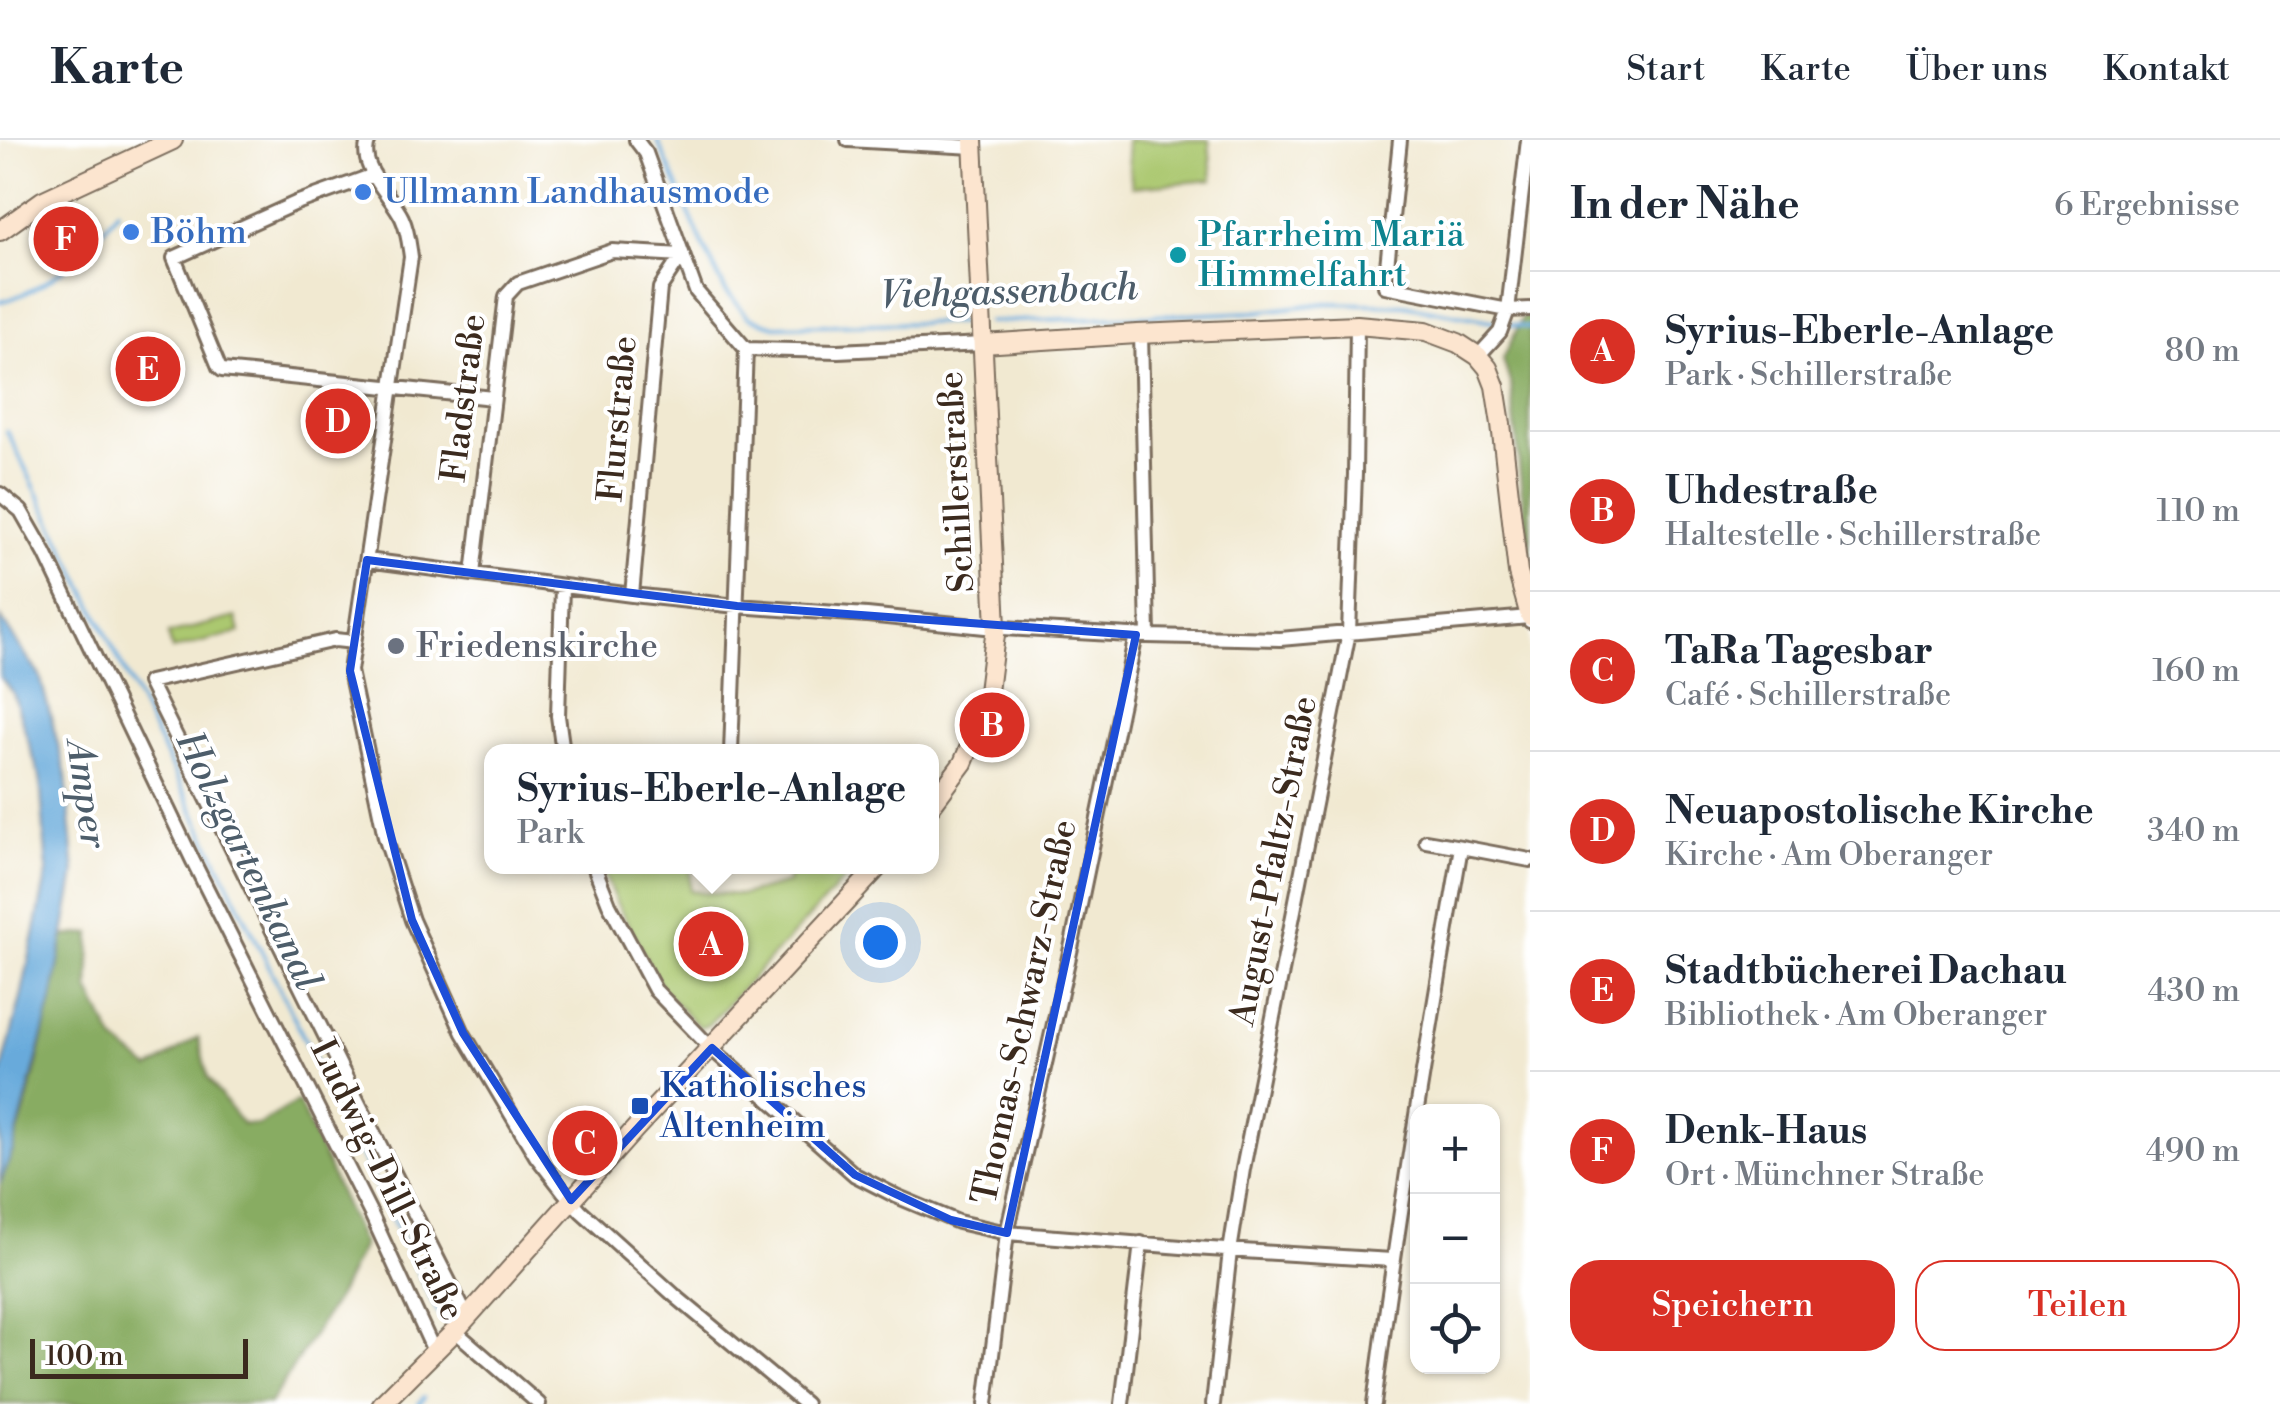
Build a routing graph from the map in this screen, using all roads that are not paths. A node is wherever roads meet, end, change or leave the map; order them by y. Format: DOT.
graph roads {
  1 [pos="173,140"];
  2 [pos="369,140"];
  3 [pos="636,140"];
  4 [pos="848,140"];
  5 [pos="1400,140"];
  6 [pos="1528,140"];
  7 [pos="974,143"];
  8 [pos="374,175"];
  9 [pos="0,231"];
  10 [pos="682,255"];
  11 [pos="1530,310"];
  12 [pos="1507,314"];
  13 [pos="1357,325"];
  14 [pos="1141,334"];
  15 [pos="983,338"];
  16 [pos="746,348"];
  17 [pos="1478,356"];
  18 [pos="392,388"];
  19 [pos="493,398"];
  20 [pos="0,494"];
  21 [pos="367,560"];
  22 [pos="473,574"];
  23 [pos="562,586"];
  24 [pos="1525,586"];
  25 [pos="632,595"];
  26 [pos="737,606"];
  27 [pos="1530,618"];
  28 [pos="996,627"];
  29 [pos="1349,632"];
  30 [pos="1142,636"];
  31 [pos="354,642"];
  32 [pos="562,744"];
  33 [pos="731,744"];
  34 [pos="939,795"];
  35 [pos="1426,841"];
  36 [pos="1461,847"];
  37 [pos="1530,860"];
  38 [pos="597,874"];
  39 [pos="872,874"];
  40 [pos="712,1048"];
  41 [pos="571,1200"];
  42 [pos="1007,1233"];
  43 [pos="1140,1243"];
  44 [pos="1230,1250"];
  45 [pos="1392,1260"];
  46 [pos="461,1324"];
  47 [pos="434,1351"];
  48 [pos="382,1404"];
  49 [pos="539,1404"];
  50 [pos="805,1404"];
  51 [pos="986,1404"];
  52 [pos="1122,1404"];
  53 [pos="1213,1404"];
  54 [pos="1374,1404"];
  1 -- 9 [label="street"];
  2 -- 8 [label="street"];
  3 -- 10 [label="street"];
  4 -- 7 [label="street"];
  5 -- 12 [label="street"];
  6 -- 12 [label="street"];
  7 -- 15 [label="street, Schillerstraße"];
  8 -- 18 [label="street"];
  8 -- 18 [label="street"];
  10 -- 16 [label="street"];
  10 -- 19 [label="street, Fladstraße"];
  10 -- 25 [label="street, Flurstraße"];
  11 -- 12 [label="street"];
  12 -- 17 [label="street"];
  13 -- 14 [label="street"];
  13 -- 17 [label="street"];
  13 -- 29 [label="street, August-Pfaltz-Straße"];
  14 -- 15 [label="street"];
  14 -- 30 [label="street, Thomas-Schwarz-Straße"];
  15 -- 16 [label="street"];
  15 -- 28 [label="street, Schillerstraße"];
  16 -- 26 [label="street"];
  17 -- 24 [label="street"];
  18 -- 19 [label="street"];
  18 -- 21 [label="street"];
  19 -- 22 [label="street, Fladstraße"];
  20 -- 47 [label="street, Ludwig-Dill-Straße"];
  21 -- 22 [label="street"];
  21 -- 31 [label="street"];
  22 -- 23 [label="street"];
  23 -- 25 [label="street"];
  23 -- 32 [label="street"];
  24 -- 27 [label="street"];
  25 -- 26 [label="street"];
  26 -- 28 [label="street"];
  26 -- 33 [label="street"];
  27 -- 29 [label="street"];
  28 -- 30 [label="street"];
  28 -- 34 [label="street, Schillerstraße"];
  29 -- 30 [label="street"];
  29 -- 44 [label="street, August-Pfaltz-Straße"];
  30 -- 42 [label="street, Thomas-Schwarz-Straße"];
  31 -- 41 [label="street"];
  31 -- 46 [label="street, Ludwig-Dill-Straße"];
  35 -- 36 [label="street"];
  36 -- 37 [label="street"];
  36 -- 45 [label="street"];
  38 -- 40 [label="street"];
  39 -- 40 [label="street"];
  40 -- 41 [label="street"];
  40 -- 42 [label="street"];
  41 -- 46 [label="street"];
  41 -- 50 [label="street"];
  42 -- 43 [label="street"];
  42 -- 51 [label="street, Thomas-Schwarz-Straße"];
  43 -- 44 [label="street"];
  43 -- 52 [label="street"];
  44 -- 45 [label="street"];
  44 -- 53 [label="street, August-Pfaltz-Straße"];
  45 -- 54 [label="street"];
  46 -- 47 [label="street"];
  46 -- 49 [label="street"];
  47 -- 48 [label="street, Ludwig-Dill-Straße"];
}
